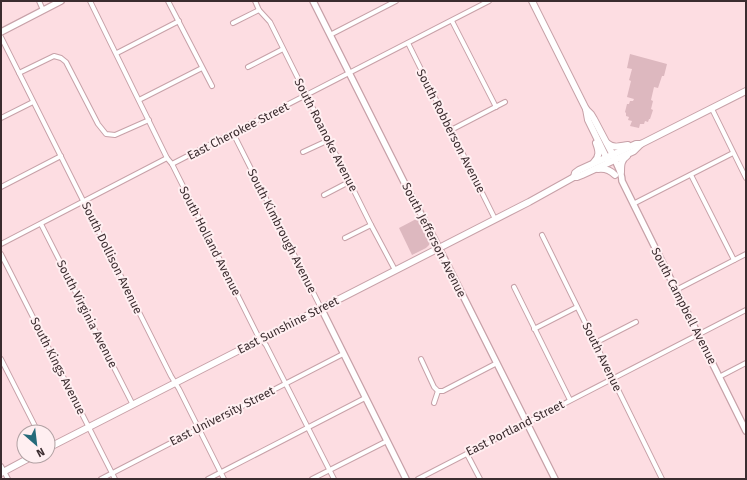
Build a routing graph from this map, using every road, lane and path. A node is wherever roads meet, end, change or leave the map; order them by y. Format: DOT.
graph roads {
  1 [pos="38,1"];
  2 [pos="61,1"];
  3 [pos="90,1"];
  4 [pos="168,1"];
  5 [pos="255,1"];
  6 [pos="313,1"];
  7 [pos="396,1"];
  8 [pos="489,1"];
  9 [pos="532,1"];
  10 [pos="43,10"];
  11 [pos="259,10"];
  12 [pos="452,20"];
  13 [pos="179,21"];
  14 [pos="233,23"];
  15 [pos="1,32"];
  16 [pos="330,35"];
  17 [pos="1,37"];
  18 [pos="408,43"];
  19 [pos="283,49"];
  20 [pos="116,53"];
  21 [pos="248,66"];
  22 [pos="202,68"];
  23 [pos="19,73"];
  24 [pos="349,73"];
  25 [pos="212,86"];
  26 [pos="746,91"];
  27 [pos="306,96"];
  28 [pos="139,100"];
  29 [pos="33,102"];
  30 [pos="505,102"];
  31 [pos="496,107"];
  32 [pos="586,109"];
  33 [pos="712,109"];
  34 [pos="1,118"];
  35 [pos="149,120"];
  36 [pos="451,130"];
  37 [pos="233,133"];
  38 [pos="594,134"];
  39 [pos="328,140"];
  40 [pos="605,140"];
  41 [pos="639,144"];
  42 [pos="303,152"];
  43 [pos="629,153"];
  44 [pos="733,153"];
  45 [pos="60,156"];
  46 [pos="168,158"];
  47 [pos="611,159"];
  48 [pos="172,164"];
  49 [pos="593,167"];
  50 [pos="744,171"];
  51 [pos="618,174"];
  52 [pos="691,175"];
  53 [pos="746,178"];
  54 [pos="350,182"];
  55 [pos="1,187"];
  56 [pos="324,195"];
  57 [pos="84,201"];
  58 [pos="633,204"];
  59 [pos="495,219"];
  60 [pos="41,224"];
  61 [pos="371,225"];
  62 [pos="542,235"];
  63 [pos="345,238"];
  64 [pos="1,244"];
  65 [pos="439,248"];
  66 [pos="1,254"];
  67 [pos="746,254"];
  68 [pos="734,260"];
  69 [pos="394,270"];
  70 [pos="514,288"];
  71 [pos="676,290"];
  72 [pos="578,307"];
  73 [pos="321,308"];
  74 [pos="746,310"];
  75 [pos="636,322"];
  76 [pos="534,329"];
  77 [pos="698,334"];
  78 [pos="261,339"];
  79 [pos="596,343"];
  80 [pos="343,354"];
  81 [pos="1,359"];
  82 [pos="421,360"];
  83 [pos="497,363"];
  84 [pos="746,363"];
  85 [pos="719,377"];
  86 [pos="613,378"];
  87 [pos="175,383"];
  88 [pos="285,384"];
  89 [pos="438,391"];
  90 [pos="365,398"];
  91 [pos="570,400"];
  92 [pos="434,403"];
  93 [pos="133,405"];
  94 [pos="527,423"];
  95 [pos="34,424"];
  96 [pos="89,427"];
  97 [pos="308,427"];
  98 [pos="199,428"];
  99 [pos="746,431"];
  100 [pos="387,441"];
  101 [pos="56,444"];
  102 [pos="467,454"];
  103 [pos="16,464"];
  104 [pos="2,470"];
  105 [pos="329,470"];
  106 [pos="220,472"];
  107 [pos="112,473"];
  108 [pos="8,479"];
  109 [pos="100,479"];
  110 [pos="115,479"];
  111 [pos="208,479"];
  112 [pos="224,479"];
  113 [pos="312,479"];
  114 [pos="334,479"];
  115 [pos="406,479"];
  116 [pos="418,479"];
  117 [pos="480,479"];
  118 [pos="555,479"];
  119 [pos="662,479"];
  1 -- 10 [label="street"];
  2 -- 10 [label="main road"];
  3 -- 20 [label="street, South Holland Avenue"];
  4 -- 13 [label="street"];
  5 -- 11 [label="street, South Roanoke Avenue"];
  6 -- 16 [label="main road, South Jefferson Avenue"];
  7 -- 16 [label="street"];
  8 -- 12 [label="street, East Cherokee Street"];
  9 -- 32 [label="main road, South Campbell Avenue"];
  10 -- 15 [label="main road"];
  11 -- 14 [label="street"];
  11 -- 19 [label="street, South Roanoke Avenue"];
  12 -- 18 [label="street, East Cherokee Street"];
  12 -- 31 [label="street"];
  13 -- 20 [label="street"];
  13 -- 22 [label="street"];
  16 -- 24 [label="main road, South Jefferson Avenue"];
  17 -- 23 [label="street, South Dollison Avenue"];
  18 -- 24 [label="street, East Cherokee Street"];
  18 -- 36 [label="street, South Robberson Avenue"];
  19 -- 21 [label="street"];
  19 -- 27 [label="street, South Roanoke Avenue"];
  20 -- 28 [label="street, South Holland Avenue"];
  22 -- 25 [label="street"];
  22 -- 28 [label="street"];
  23 -- 29 [label="street, South Dollison Avenue"];
  23 -- 35 [label="street"];
  24 -- 27 [label="street, East Cherokee Street"];
  24 -- 65 [label="main road, South Jefferson Avenue"];
  26 -- 33 [label="main road"];
  27 -- 37 [label="street, East Cherokee Street"];
  27 -- 39 [label="street, South Roanoke Avenue"];
  28 -- 35 [label="street, South Holland Avenue"];
  29 -- 34 [label="street"];
  29 -- 45 [label="street, South Dollison Avenue"];
  30 -- 31 [label="street"];
  31 -- 36 [label="street"];
  32 -- 38 [label="main road, South Campbell Avenue"];
  32 -- 40 [label="main road, South Campbell Avenue"];
  33 -- 41 [label="main road"];
  33 -- 44 [label="street"];
  35 -- 46 [label="street, South Holland Avenue"];
  36 -- 59 [label="street, South Robberson Avenue"];
  37 -- 48 [label="street, East Cherokee Street"];
  37 -- 73 [label="street, South Kimbrough Avenue"];
  38 -- 47 [label="main road, South Campbell Avenue"];
  38 -- 49 [label="main road"];
  39 -- 42 [label="street"];
  39 -- 54 [label="street, South Roanoke Avenue"];
  40 -- 41 [label="main road"];
  40 -- 47 [label="main road, South Campbell Avenue"];
  41 -- 43 [label="main road"];
  41 -- 47 [label="main road"];
  43 -- 47 [label="main road"];
  43 -- 51 [label="main road"];
  44 -- 50 [label="street"];
  44 -- 52 [label="street"];
  45 -- 55 [label="street"];
  45 -- 57 [label="street, South Dollison Avenue"];
  46 -- 48 [label="street, South Holland Avenue"];
  46 -- 57 [label="street"];
  47 -- 49 [label="main road, East Sunshine Street"];
  47 -- 51 [label="main road, South Campbell Avenue"];
  48 -- 78 [label="street, South Holland Avenue"];
  49 -- 51 [label="main road"];
  49 -- 59 [label="main road, East Sunshine Street"];
  50 -- 53 [label="street"];
  51 -- 58 [label="main road, South Campbell Avenue"];
  52 -- 58 [label="street"];
  52 -- 68 [label="street"];
  54 -- 56 [label="street"];
  54 -- 61 [label="street, South Roanoke Avenue"];
  57 -- 60 [label="street"];
  57 -- 87 [label="street, South Dollison Avenue"];
  58 -- 71 [label="main road, South Campbell Avenue"];
  59 -- 65 [label="main road, East Sunshine Street"];
  60 -- 64 [label="street"];
  60 -- 93 [label="street, South Virginia Avenue"];
  61 -- 63 [label="street"];
  61 -- 69 [label="street, South Roanoke Avenue"];
  62 -- 72 [label="street, South Avenue"];
  65 -- 69 [label="main road, East Sunshine Street"];
  65 -- 83 [label="main road, South Jefferson Avenue"];
  66 -- 96 [label="street, South Kings Avenue"];
  67 -- 68 [label="street"];
  68 -- 71 [label="street"];
  69 -- 73 [label="main road, East Sunshine Street"];
  70 -- 76 [label="street"];
  71 -- 77 [label="main road, South Campbell Avenue"];
  72 -- 76 [label="street"];
  72 -- 79 [label="street, South Avenue"];
  73 -- 78 [label="main road, East Sunshine Street"];
  73 -- 80 [label="main road, South Kimbrough Avenue"];
  74 -- 77 [label="street, East Portland Street"];
  75 -- 79 [label="street"];
  76 -- 91 [label="street"];
  77 -- 85 [label="main road, South Campbell Avenue"];
  77 -- 86 [label="street, East Portland Street"];
  78 -- 87 [label="main road, East Sunshine Street"];
  78 -- 88 [label="street, South Holland Avenue"];
  79 -- 86 [label="street, South Avenue"];
  80 -- 88 [label="street, East University Street"];
  80 -- 90 [label="main road, South Kimbrough Avenue"];
  81 -- 95 [label="street"];
  82 -- 89 [label="street"];
  83 -- 89 [label="street"];
  83 -- 94 [label="main road, South Jefferson Avenue"];
  84 -- 85 [label="street"];
  85 -- 99 [label="main road, South Campbell Avenue"];
  86 -- 91 [label="street, East Portland Street"];
  86 -- 119 [label="street, South Avenue"];
  87 -- 93 [label="main road, East Sunshine Street"];
  87 -- 98 [label="street, South Dollison Avenue"];
  88 -- 97 [label="street, South Holland Avenue"];
  88 -- 98 [label="street, East University Street"];
  89 -- 92 [label="street"];
  90 -- 97 [label="street"];
  90 -- 100 [label="main road, South Kimbrough Avenue"];
  91 -- 94 [label="street, East Portland Street"];
  93 -- 96 [label="main road, East Sunshine Street"];
  94 -- 102 [label="street, East Portland Street"];
  94 -- 118 [label="main road, South Jefferson Avenue"];
  96 -- 101 [label="main road, East Sunshine Street"];
  96 -- 107 [label="street, South Kings Avenue"];
  97 -- 105 [label="street, South Holland Avenue"];
  97 -- 106 [label="street"];
  98 -- 106 [label="street, South Dollison Avenue"];
  98 -- 107 [label="street, East University Street"];
  100 -- 105 [label="street"];
  100 -- 115 [label="main road, South Kimbrough Avenue"];
  102 -- 116 [label="street, East Portland Street"];
  102 -- 117 [label="street"];
  103 -- 104 [label="main road"];
  104 -- 108 [label="street"];
  105 -- 113 [label="street"];
  105 -- 114 [label="street, South Holland Avenue"];
  106 -- 111 [label="street"];
  106 -- 112 [label="street, South Dollison Avenue"];
  107 -- 109 [label="street, East University Street"];
  107 -- 110 [label="street, South Kings Avenue"];
}
